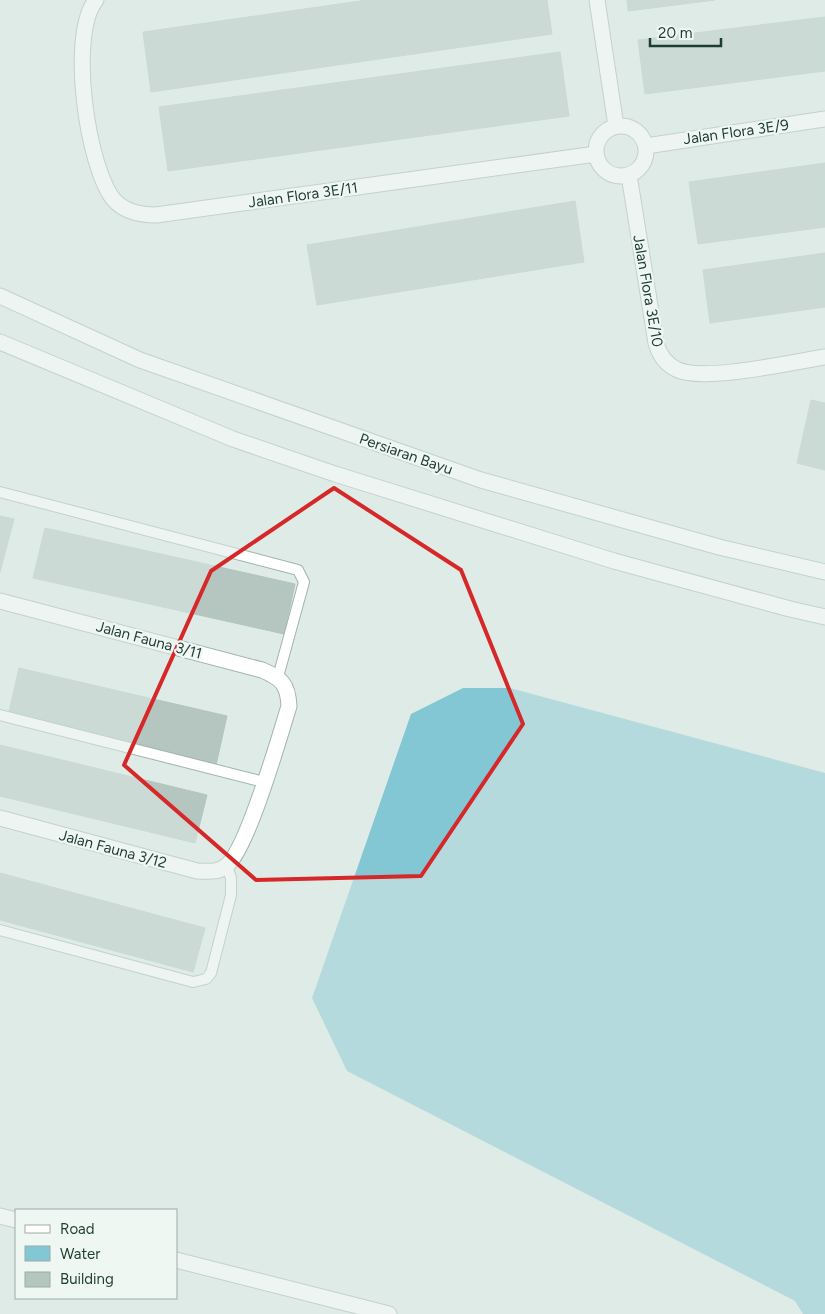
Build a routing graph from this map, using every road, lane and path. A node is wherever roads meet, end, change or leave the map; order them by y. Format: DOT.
graph roads {
  1 [pos="96,0"];
  2 [pos="597,0"];
  3 [pos="825,119"];
  4 [pos="616,126"];
  5 [pos="646,146"];
  6 [pos="596,154"];
  7 [pos="629,175"];
  8 [pos="0,296"];
  9 [pos="0,342"];
  10 [pos="825,357"];
  11 [pos="0,492"];
  12 [pos="825,572"];
  13 [pos="0,601"];
  14 [pos="825,617"];
  15 [pos="278,677"];
  16 [pos="0,714"];
  17 [pos="264,782"];
  18 [pos="0,818"];
  19 [pos="227,866"];
  20 [pos="0,930"];
  21 [pos="0,1216"];
  22 [pos="15,1220"];
  23 [pos="178,1261"];
  24 [pos="389,1314"];
  1 -- 6 [label="street, Jalan Flora 3E/11"];
  2 -- 4 [label="street"];
  3 -- 5 [label="street, Jalan Flora 3E/9"];
  4 -- 5 [label="street"];
  4 -- 6 [label="street"];
  5 -- 7 [label="street"];
  6 -- 7 [label="street"];
  7 -- 10 [label="street, Jalan Flora 3E/10"];
  8 -- 12 [label="street, Persiaran Bayu"];
  9 -- 14 [label="street"];
  11 -- 15 [label="lane"];
  13 -- 15 [label="street, Jalan Fauna 3/11"];
  15 -- 17 [label="street"];
  16 -- 17 [label="lane"];
  17 -- 19 [label="street"];
  18 -- 19 [label="street, Jalan Fauna 3/12"];
  19 -- 20 [label="lane"];
  21 -- 22 [label="street"];
  23 -- 24 [label="street"];
}
